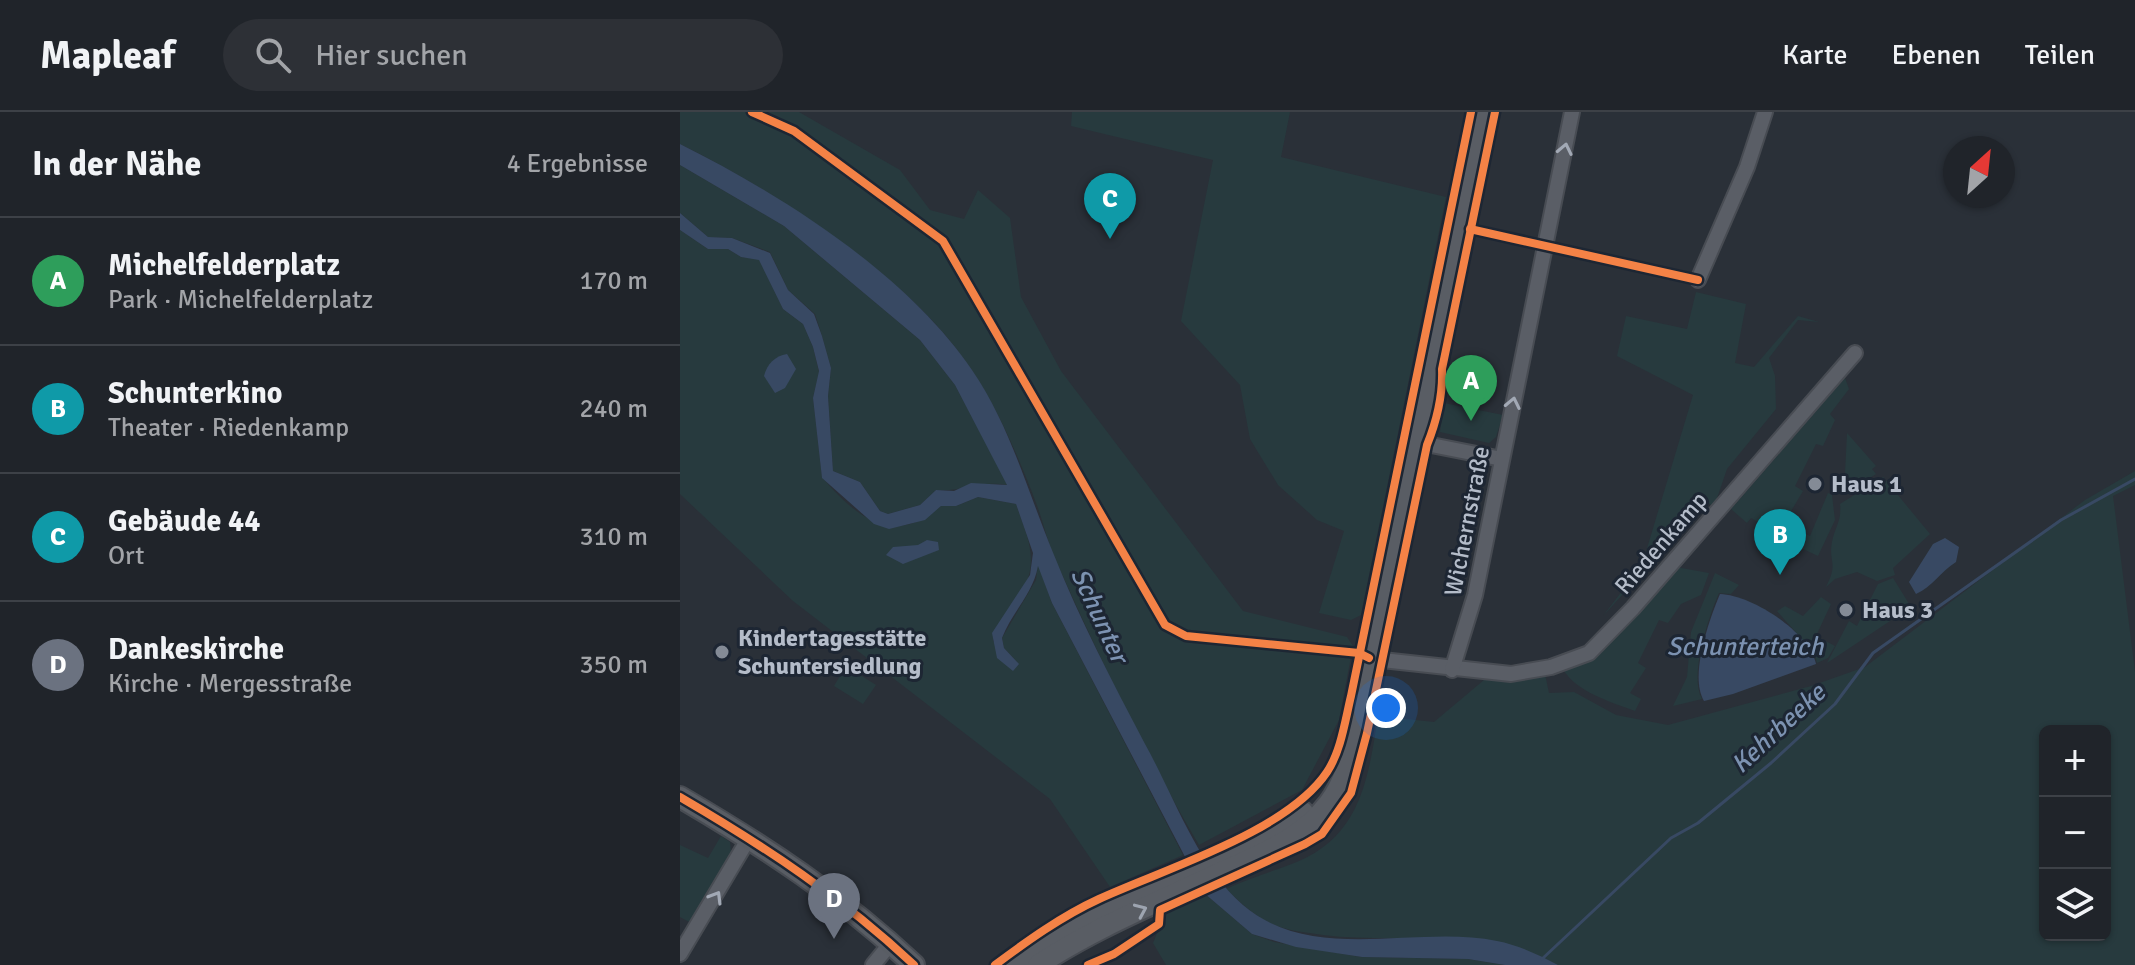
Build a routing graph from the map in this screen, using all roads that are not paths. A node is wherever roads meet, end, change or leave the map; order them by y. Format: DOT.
graph roads {
  1 [pos="1484,112"];
  2 [pos="1572,112"];
  3 [pos="1765,112"];
  4 [pos="1698,280"];
  5 [pos="1855,353"];
  6 [pos="1416,442"];
  7 [pos="1502,459"];
  8 [pos="1373,659"];
  9 [pos="1452,670"];
  10 [pos="680,797"];
  11 [pos="749,838"];
  12 [pos="1165,890"];
  13 [pos="891,943"];
  14 [pos="680,954"];
  15 [pos="873,965"];
  16 [pos="914,965"];
  17 [pos="1011,965"];
  18 [pos="1038,965"];
  1 -- 6 [label="main road"];
  7 -- 2 [label="street, Wichernstraße, one-way"];
  3 -- 4 [label="street"];
  5 -- 9 [label="street, Riedenkamp"];
  6 -- 7 [label="street"];
  6 -- 8 [label="main road"];
  7 -- 9 [label="street, Wichernstraße"];
  8 -- 9 [label="street"];
  8 -- 12 [label="main road"];
  10 -- 11 [label="main road"];
  11 -- 13 [label="main road"];
  14 -- 11 [label="street, one-way"];
  12 -- 17 [label="main road"];
  18 -- 12 [label="main road, one-way"];
  13 -- 15 [label="street"];
  13 -- 16 [label="main road"];
}
